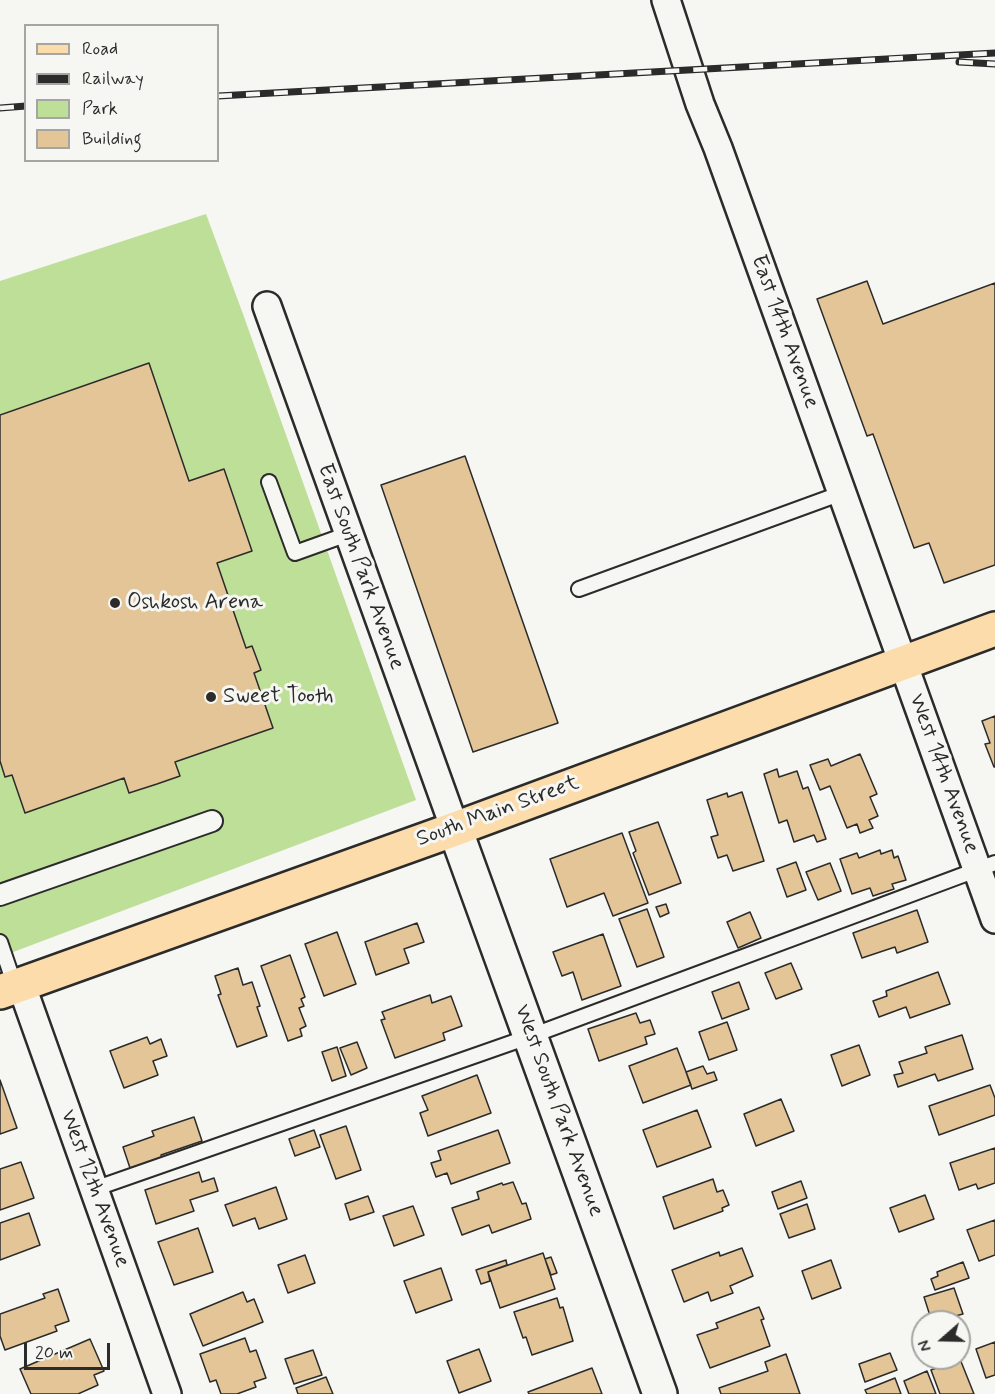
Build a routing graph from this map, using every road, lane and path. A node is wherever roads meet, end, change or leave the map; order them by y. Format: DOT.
graph roads {
  1 [pos="666,0"];
  2 [pos="267,306"];
  3 [pos="269,482"];
  4 [pos="842,493"];
  5 [pos="348,534"];
  6 [pos="579,589"];
  7 [pos="995,629"];
  8 [pos="903,663"];
  9 [pos="212,821"];
  10 [pos="454,829"];
  11 [pos="986,866"];
  12 [pos="0,895"];
  13 [pos="995,919"];
  14 [pos="0,942"];
  15 [pos="12,987"];
  16 [pos="531,1036"];
  17 [pos="94,1189"];
  18 [pos="167,1394"];
  19 [pos="660,1394"];
  1 -- 4 [label="street, East 14th Avenue"];
  2 -- 5 [label="street, East South Park Avenue"];
  3 -- 5 [label="lane"];
  4 -- 6 [label="lane"];
  4 -- 8 [label="street, East 14th Avenue"];
  5 -- 10 [label="street, East South Park Avenue"];
  7 -- 8 [label="main road, South Main Street"];
  8 -- 10 [label="main road, South Main Street"];
  8 -- 11 [label="street, West 14th Avenue"];
  9 -- 12 [label="street"];
  10 -- 15 [label="main road, South Main Street"];
  10 -- 16 [label="main road, West South Park Avenue"];
  11 -- 13 [label="street, West 14th Avenue"];
  11 -- 16 [label="lane"];
  14 -- 15 [label="lane"];
  15 -- 17 [label="street, West 12th Avenue"];
  16 -- 17 [label="lane"];
  16 -- 19 [label="main road, West South Park Avenue"];
  17 -- 18 [label="street, West 12th Avenue"];
}
